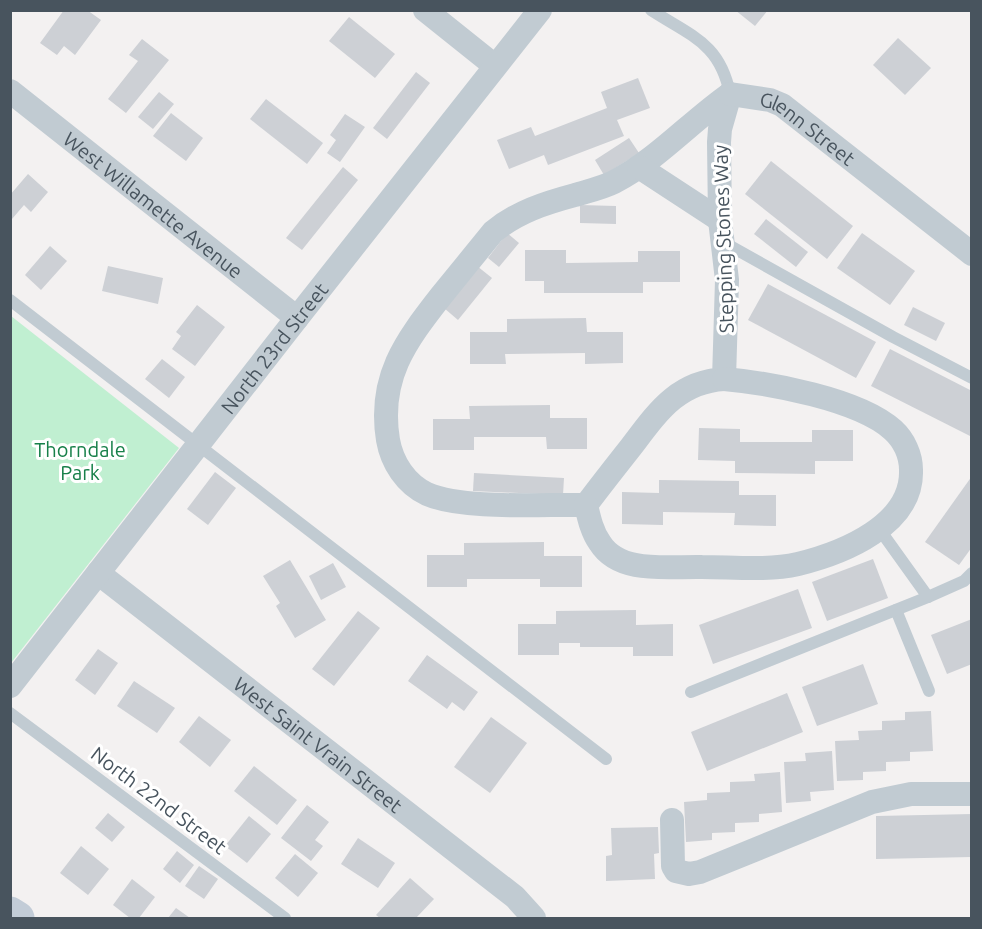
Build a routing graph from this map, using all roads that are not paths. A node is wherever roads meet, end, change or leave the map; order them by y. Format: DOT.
graph roads {
  1 [pos="425,10"];
  2 [pos="540,10"];
  3 [pos="651,10"];
  4 [pos="495,66"];
  5 [pos="10,91"];
  6 [pos="730,94"];
  7 [pos="639,168"];
  8 [pos="722,231"];
  9 [pos="970,249"];
  10 [pos="10,300"];
  11 [pos="297,318"];
  12 [pos="972,378"];
  13 [pos="724,379"];
  14 [pos="198,445"];
  15 [pos="586,505"];
  16 [pos="880,530"];
  17 [pos="98,573"];
  18 [pos="972,573"];
  19 [pos="928,597"];
  20 [pos="896,610"];
  21 [pos="10,686"];
  22 [pos="929,691"];
  23 [pos="691,692"];
  24 [pos="10,712"];
  25 [pos="606,759"];
  26 [pos="972,794"];
  27 [pos="672,820"];
  28 [pos="10,913"];
  29 [pos="18,918"];
  30 [pos="285,918"];
  31 [pos="534,918"];
  1 -- 4 [label="street"];
  2 -- 4 [label="street, North 23rd Street"];
  3 -- 6 [label="lane, Glenn Street"];
  4 -- 11 [label="street, North 23rd Street"];
  5 -- 11 [label="street, West Willamette Avenue"];
  6 -- 7 [label="street, Stepping Stones Way"];
  6 -- 8 [label="street, Stepping Stones Way"];
  6 -- 9 [label="street, Glenn Street"];
  7 -- 8 [label="street"];
  7 -- 15 [label="street, Stepping Stones Way"];
  8 -- 12 [label="lane"];
  8 -- 13 [label="street, Stepping Stones Way"];
  10 -- 14 [label="lane"];
  11 -- 14 [label="street, North 23rd Street"];
  13 -- 15 [label="street"];
  13 -- 16 [label="street"];
  14 -- 17 [label="street, North 23rd Street"];
  14 -- 25 [label="lane"];
  15 -- 16 [label="street"];
  16 -- 19 [label="lane"];
  17 -- 21 [label="street, North 23rd Street"];
  17 -- 31 [label="street, West Saint Vrain Street"];
  18 -- 19 [label="lane"];
  19 -- 20 [label="lane"];
  20 -- 22 [label="lane"];
  20 -- 23 [label="lane"];
  24 -- 30 [label="lane, North 22nd Street"];
  26 -- 27 [label="street"];
  28 -- 29 [label="main road"];
}
